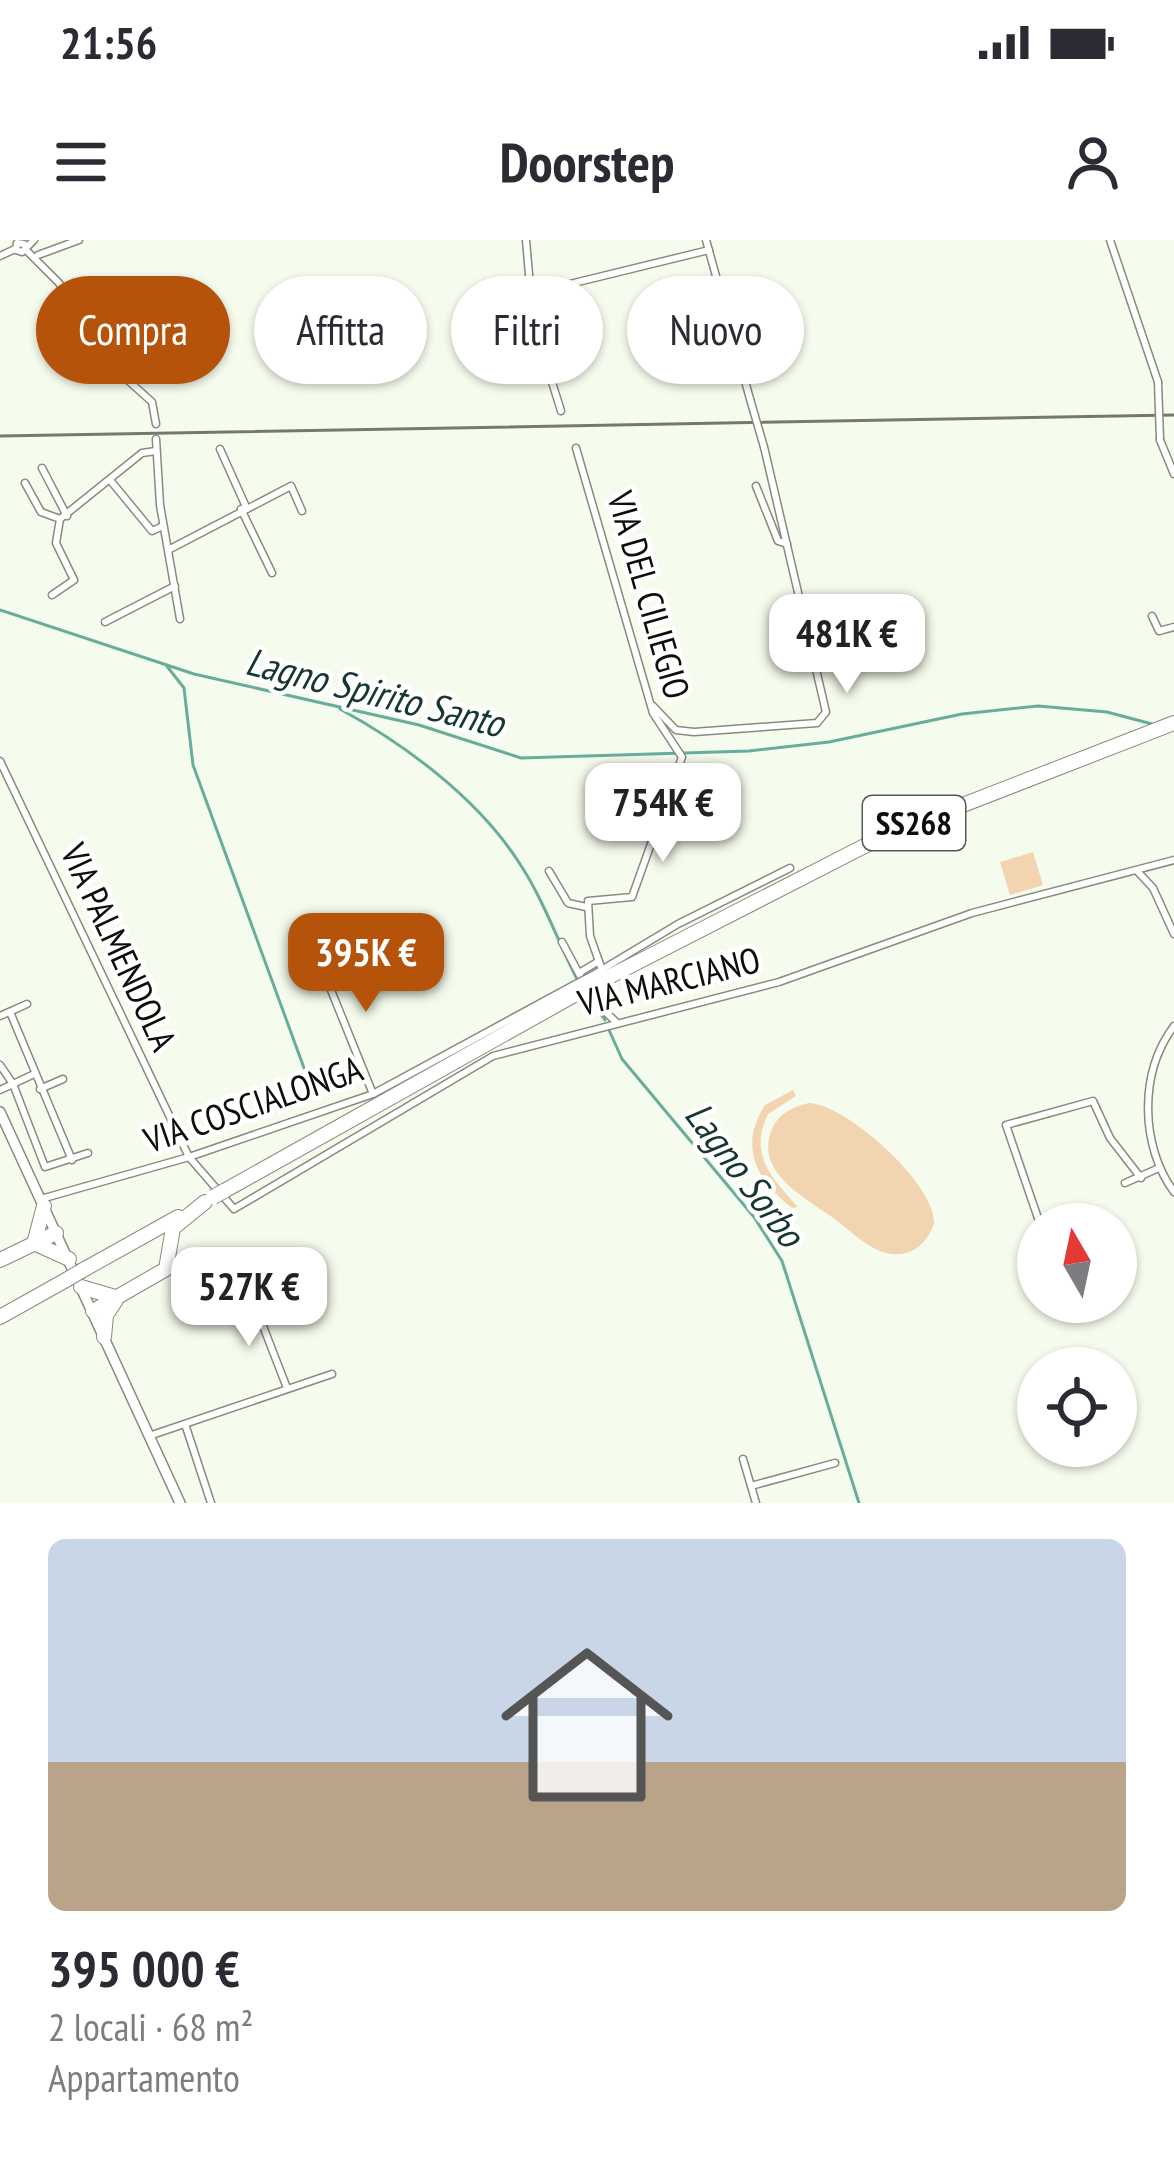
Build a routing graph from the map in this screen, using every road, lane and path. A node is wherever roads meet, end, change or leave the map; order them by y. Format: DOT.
graph roads {
  1 [pos="34,240"];
  2 [pos="79,240"];
  3 [pos="526,240"];
  4 [pos="706,240"];
  5 [pos="1110,240"];
  6 [pos="20,245"];
  7 [pos="709,250"];
  8 [pos="37,255"];
  9 [pos="0,256"];
  10 [pos="528,276"];
  11 [pos="603,276"];
  12 [pos="554,384"];
  13 [pos="561,411"];
  14 [pos="156,424"];
  15 [pos="156,439"];
  16 [pos="577,448"];
  17 [pos="220,449"];
  18 [pos="156,451"];
  19 [pos="42,468"];
  20 [pos="1174,474"];
  21 [pos="110,480"];
  22 [pos="25,483"];
  23 [pos="757,486"];
  24 [pos="244,509"];
  25 [pos="302,511"];
  26 [pos="63,518"];
  27 [pos="164,526"];
  28 [pos="788,545"];
  29 [pos="169,550"];
  30 [pos="272,573"];
  31 [pos="176,586"];
  32 [pos="52,595"];
  33 [pos="1152,616"];
  34 [pos="180,619"];
  35 [pos="105,622"];
  36 [pos="1174,627"];
  37 [pos="651,703"];
  38 [pos="1174,723"];
  39 [pos="0,761"];
  40 [pos="1174,860"];
  41 [pos="790,868"];
  42 [pos="549,871"];
  43 [pos="1138,872"];
  44 [pos="588,908"];
  45 [pos="1174,934"];
  46 [pos="562,942"];
  47 [pos="316,953"];
  48 [pos="597,972"];
  49 [pos="579,973"];
  50 [pos="574,990"];
  51 [pos="28,1004"];
  52 [pos="10,1012"];
  53 [pos="0,1016"];
  54 [pos="616,1022"];
  55 [pos="1174,1027"];
  56 [pos="0,1065"];
  57 [pos="32,1075"];
  58 [pos="63,1079"];
  59 [pos="13,1084"];
  60 [pos="40,1089"];
  61 [pos="0,1090"];
  62 [pos="373,1094"];
  63 [pos="0,1112"];
  64 [pos="88,1153"];
  65 [pos="189,1157"];
  66 [pos="72,1160"];
  67 [pos="1160,1168"];
  68 [pos="1141,1178"];
  69 [pos="1125,1183"];
  70 [pos="1174,1192"];
  71 [pos="214,1197"];
  72 [pos="42,1202"];
  73 [pos="1033,1203"];
  74 [pos="242,1207"];
  75 [pos="56,1233"];
  76 [pos="31,1243"];
  77 [pos="169,1248"];
  78 [pos="69,1258"];
  79 [pos="104,1258"];
  80 [pos="0,1260"];
  81 [pos="61,1282"];
  82 [pos="81,1287"];
  83 [pos="250,1295"];
  84 [pos="120,1296"];
  85 [pos="0,1298"];
  86 [pos="93,1311"];
  87 [pos="0,1317"];
  88 [pos="104,1337"];
  89 [pos="332,1374"];
  90 [pos="287,1388"];
  91 [pos="185,1424"];
  92 [pos="149,1436"];
  93 [pos="743,1459"];
  94 [pos="835,1463"];
  95 [pos="751,1486"];
  96 [pos="180,1503"];
  97 [pos="212,1503"];
  98 [pos="756,1503"];
  1 -- 6 [label="street"];
  2 -- 8 [label="street"];
  3 -- 10 [label="street"];
  4 -- 7 [label="street"];
  5 -- 20 [label="street, bridge"];
  6 -- 8 [label="street"];
  6 -- 9 [label="street"];
  7 -- 11 [label="street"];
  7 -- 28 [label="street, bridge"];
  8 -- 14 [label="street"];
  12 -- 13 [label="street"];
  15 -- 18 [label="street"];
  16 -- 37 [label="street, VIA DEL CILIEGIO"];
  17 -- 24 [label="street"];
  18 -- 21 [label="street"];
  18 -- 27 [label="street"];
  19 -- 26 [label="street"];
  21 -- 26 [label="street"];
  21 -- 27 [label="street"];
  22 -- 26 [label="street"];
  23 -- 28 [label="street"];
  24 -- 25 [label="street"];
  24 -- 29 [label="street"];
  24 -- 30 [label="street"];
  26 -- 32 [label="street"];
  27 -- 29 [label="street"];
  28 -- 37 [label="street"];
  29 -- 31 [label="street"];
  31 -- 34 [label="street"];
  31 -- 35 [label="street"];
  33 -- 36 [label="street"];
  37 -- 44 [label="street, VIA DEL CILIEGIO"];
  38 -- 48 [label="highway, SS268"];
  39 -- 65 [label="street, VIA PALMENDOLA"];
  40 -- 43 [label="street, VIA MARCIANO"];
  41 -- 48 [label="street"];
  42 -- 44 [label="street"];
  43 -- 45 [label="street"];
  43 -- 54 [label="street, VIA MARCIANO"];
  44 -- 48 [label="street"];
  46 -- 49 [label="street"];
  47 -- 62 [label="street"];
  48 -- 49 [label="street"];
  48 -- 50 [label="highway, SS268, bridge"];
  49 -- 54 [label="street"];
  50 -- 62 [label="street, VIA COSCIALONGA"];
  50 -- 71 [label="highway, SS268"];
  51 -- 52 [label="street"];
  52 -- 53 [label="street"];
  52 -- 57 [label="street"];
  54 -- 74 [label="street, VIA MARCIANO"];
  55 -- 67 [label="street"];
  56 -- 59 [label="street"];
  57 -- 59 [label="street"];
  57 -- 60 [label="street"];
  58 -- 60 [label="street"];
  59 -- 61 [label="street"];
  59 -- 66 [label="street"];
  60 -- 66 [label="street"];
  62 -- 65 [label="street, VIA COSCIALONGA"];
  63 -- 72 [label="main road"];
  64 -- 66 [label="street"];
  65 -- 72 [label="street, VIA COSCIALONGA"];
  65 -- 74 [label="street, VIA PALMENDOLA"];
  67 -- 68 [label="street"];
  67 -- 70 [label="street"];
  68 -- 69 [label="street"];
  68 -- 73 [label="street"];
  71 -- 77 [label="highway, SS268"];
  71 -- 79 [label="highway, SS268"];
  72 -- 75 [label="main road"];
  72 -- 76 [label="highway"];
  75 -- 76 [label="highway"];
  75 -- 78 [label="main road"];
  76 -- 78 [label="highway"];
  76 -- 80 [label="highway"];
  77 -- 79 [label="highway"];
  77 -- 84 [label="highway, SS268"];
  78 -- 82 [label="main road"];
  79 -- 81 [label="highway, SS268, bridge"];
  81 -- 85 [label="highway, SS268"];
  81 -- 87 [label="highway, SS268"];
  82 -- 84 [label="highway"];
  82 -- 86 [label="main road"];
  83 -- 90 [label="street"];
  84 -- 86 [label="highway, SS268"];
  84 -- 88 [label="highway"];
  86 -- 88 [label="main road"];
  88 -- 92 [label="main road"];
  89 -- 90 [label="street"];
  90 -- 91 [label="street"];
  91 -- 92 [label="street"];
  91 -- 97 [label="street"];
  92 -- 96 [label="main road"];
  93 -- 95 [label="street"];
  94 -- 95 [label="street"];
  95 -- 98 [label="street"];
}
